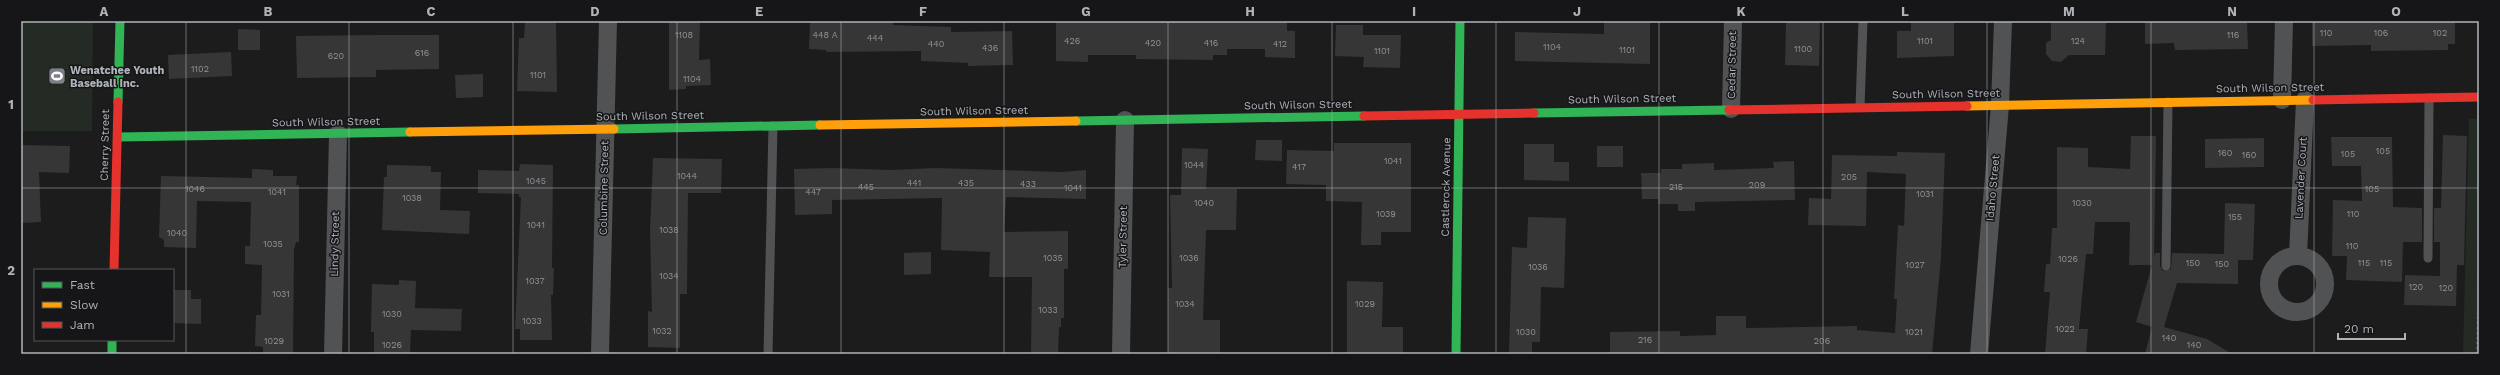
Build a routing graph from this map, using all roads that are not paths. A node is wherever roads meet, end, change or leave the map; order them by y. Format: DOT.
graph roads {
  1 [pos="120,21"];
  2 [pos="608,21"];
  3 [pos="1460,21"];
  4 [pos="1733,21"];
  5 [pos="1863,21"];
  6 [pos="2003,21"];
  7 [pos="2284,21"];
  8 [pos="2479,97"];
  9 [pos="2429,98"];
  10 [pos="2282,100"];
  11 [pos="2305,100"];
  12 [pos="2168,102"];
  13 [pos="2000,105"];
  14 [pos="1860,107"];
  15 [pos="1731,109"];
  16 [pos="1458,114"];
  17 [pos="1125,120"];
  18 [pos="773,126"];
  19 [pos="606,129"];
  20 [pos="338,134"];
  21 [pos="118,137"];
  22 [pos="2298,256"];
  23 [pos="2428,258"];
  24 [pos="2166,266"];
  25 [pos="114,269"];
  26 [pos="112,341"];
  27 [pos="112,354"];
  28 [pos="333,354"];
  29 [pos="600,354"];
  30 [pos="768,354"];
  31 [pos="1121,354"];
  32 [pos="1456,354"];
  33 [pos="1979,354"];
  1 -- 21 [label="street, Cherry Street"];
  2 -- 19 [label="street, Columbine Street"];
  3 -- 16 [label="street, Castlerock Avenue"];
  4 -- 15 [label="street, Cedar Street"];
  5 -- 14 [label="lane"];
  6 -- 13 [label="street, Idaho Street"];
  7 -- 10 [label="street"];
  8 -- 9 [label="street, South Wilson Street"];
  9 -- 11 [label="street, South Wilson Street"];
  9 -- 23 [label="lane"];
  10 -- 11 [label="street, South Wilson Street"];
  10 -- 12 [label="street, South Wilson Street"];
  11 -- 22 [label="street, Lavender Court"];
  12 -- 13 [label="street, South Wilson Street"];
  12 -- 24 [label="lane"];
  13 -- 14 [label="street, South Wilson Street"];
  13 -- 33 [label="street, Idaho Street"];
  14 -- 15 [label="street, South Wilson Street"];
  15 -- 16 [label="street, South Wilson Street"];
  16 -- 17 [label="street, South Wilson Street"];
  16 -- 32 [label="street, Castlerock Avenue"];
  17 -- 18 [label="street, South Wilson Street"];
  17 -- 31 [label="street, Tyler Street"];
  18 -- 19 [label="street, South Wilson Street"];
  18 -- 30 [label="lane"];
  19 -- 20 [label="street, South Wilson Street"];
  19 -- 29 [label="street, Columbine Street"];
  20 -- 21 [label="street, South Wilson Street"];
  20 -- 28 [label="street, Lindy Street"];
  21 -- 25 [label="street, Cherry Street"];
  26 -- 27 [label="street"];
}
